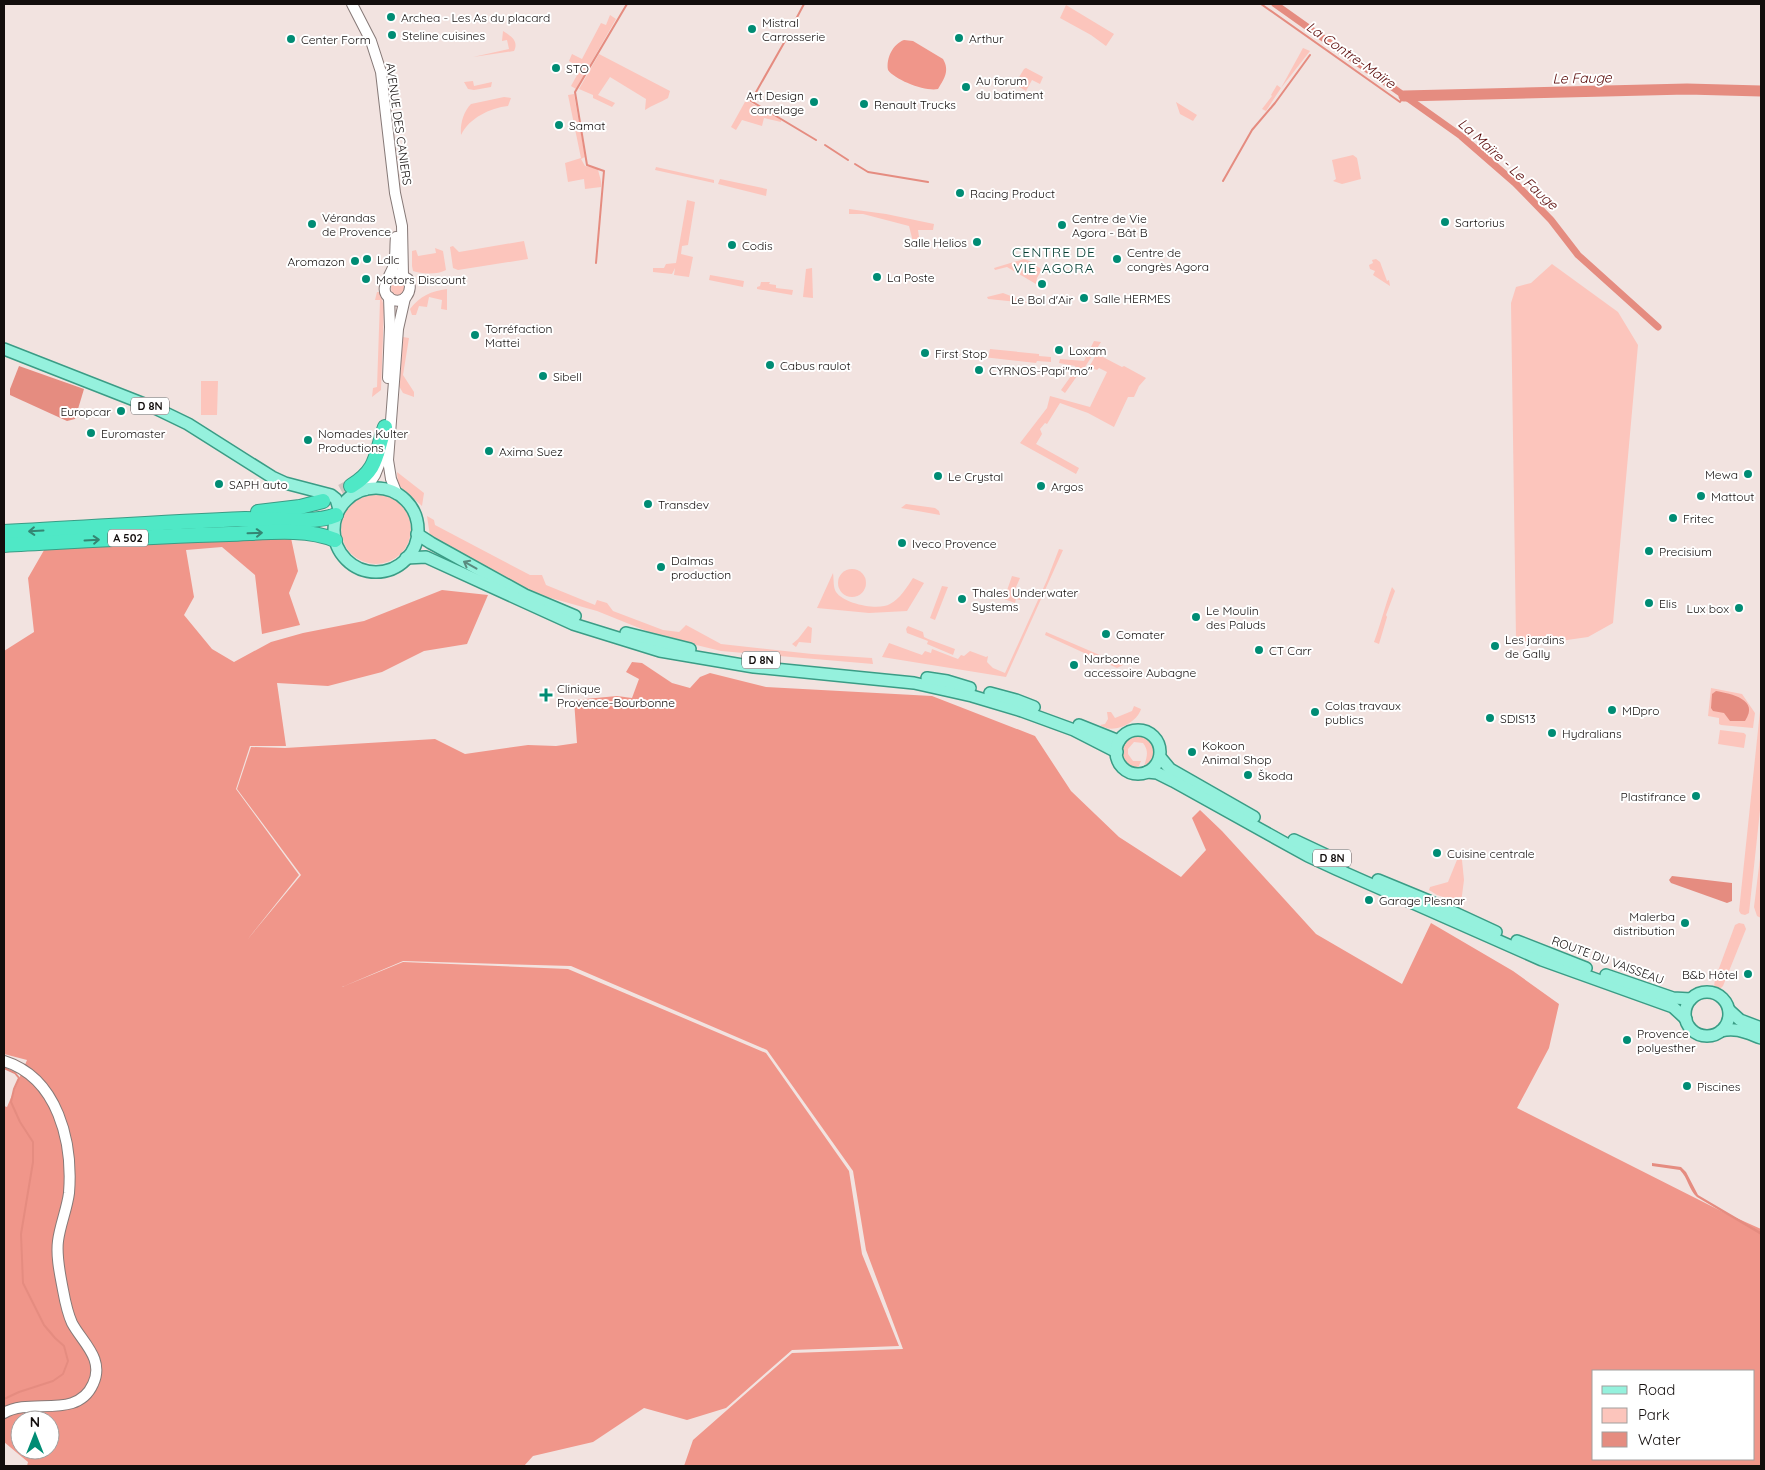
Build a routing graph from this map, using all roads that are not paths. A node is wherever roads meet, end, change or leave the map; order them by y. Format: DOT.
graph roads {
  1 [pos="352,4"];
  2 [pos="395,193"];
  3 [pos="403,275"];
  4 [pos="389,277"];
  5 [pos="389,297"];
  6 [pos="405,298"];
  7 [pos="4,350"];
  8 [pos="385,426"];
  9 [pos="285,483"];
  10 [pos="357,490"];
  11 [pos="396,494"];
  12 [pos="323,500"];
  13 [pos="338,512"];
  14 [pos="190,521"];
  15 [pos="4,532"];
  16 [pos="417,534"];
  17 [pos="335,540"];
  18 [pos="4,545"];
  19 [pos="406,558"];
  20 [pos="1118,747"];
  21 [pos="1160,757"];
  22 [pos="1147,772"];
  23 [pos="1691,999"];
  24 [pos="1729,1010"];
  25 [pos="1686,1019"];
  26 [pos="1761,1028"];
  27 [pos="1721,1031"];
  28 [pos="1761,1038"];
  29 [pos="4,1061"];
  30 [pos="4,1413"];
  1 -- 2 [label="street, AVENUE DES CANIERS"];
  2 -- 3 [label="street, AVENUE DES CANIERS"];
  2 -- 4 [label="street, AVENUE DES CANIERS"];
  3 -- 4 [label="street"];
  3 -- 6 [label="street"];
  4 -- 5 [label="street"];
  5 -- 6 [label="street"];
  5 -- 8 [label="street"];
  6 -- 11 [label="street"];
  7 -- 9 [label="main road, D 8N"];
  8 -- 10 [label="highway"];
  9 -- 10 [label="main road, D 8N"];
  9 -- 13 [label="main road, D 8N"];
  10 -- 11 [label="main road"];
  10 -- 13 [label="main road"];
  11 -- 16 [label="main road"];
  12 -- 14 [label="highway"];
  13 -- 14 [label="highway, A 502"];
  13 -- 17 [label="main road"];
  14 -- 15 [label="highway, A 502, one-way"];
  16 -- 19 [label="main road"];
  20 -- 16 [label="main road, D 8N, one-way"];
  18 -- 17 [label="highway, A 502, one-way"];
  17 -- 19 [label="main road"];
  19 -- 20 [label="main road, D 8N"];
  20 -- 21 [label="main road"];
  20 -- 22 [label="main road"];
  21 -- 22 [label="main road"];
  21 -- 23 [label="main road, ROUTE DU VAISSEAU / D 8N"];
  22 -- 25 [label="main road, ROUTE DU VAISSEAU / D 8N"];
  23 -- 24 [label="main road"];
  23 -- 25 [label="main road"];
  24 -- 26 [label="main road"];
  24 -- 27 [label="main road"];
  25 -- 27 [label="main road"];
  27 -- 28 [label="main road"];
  29 -- 30 [label="street"];
}
